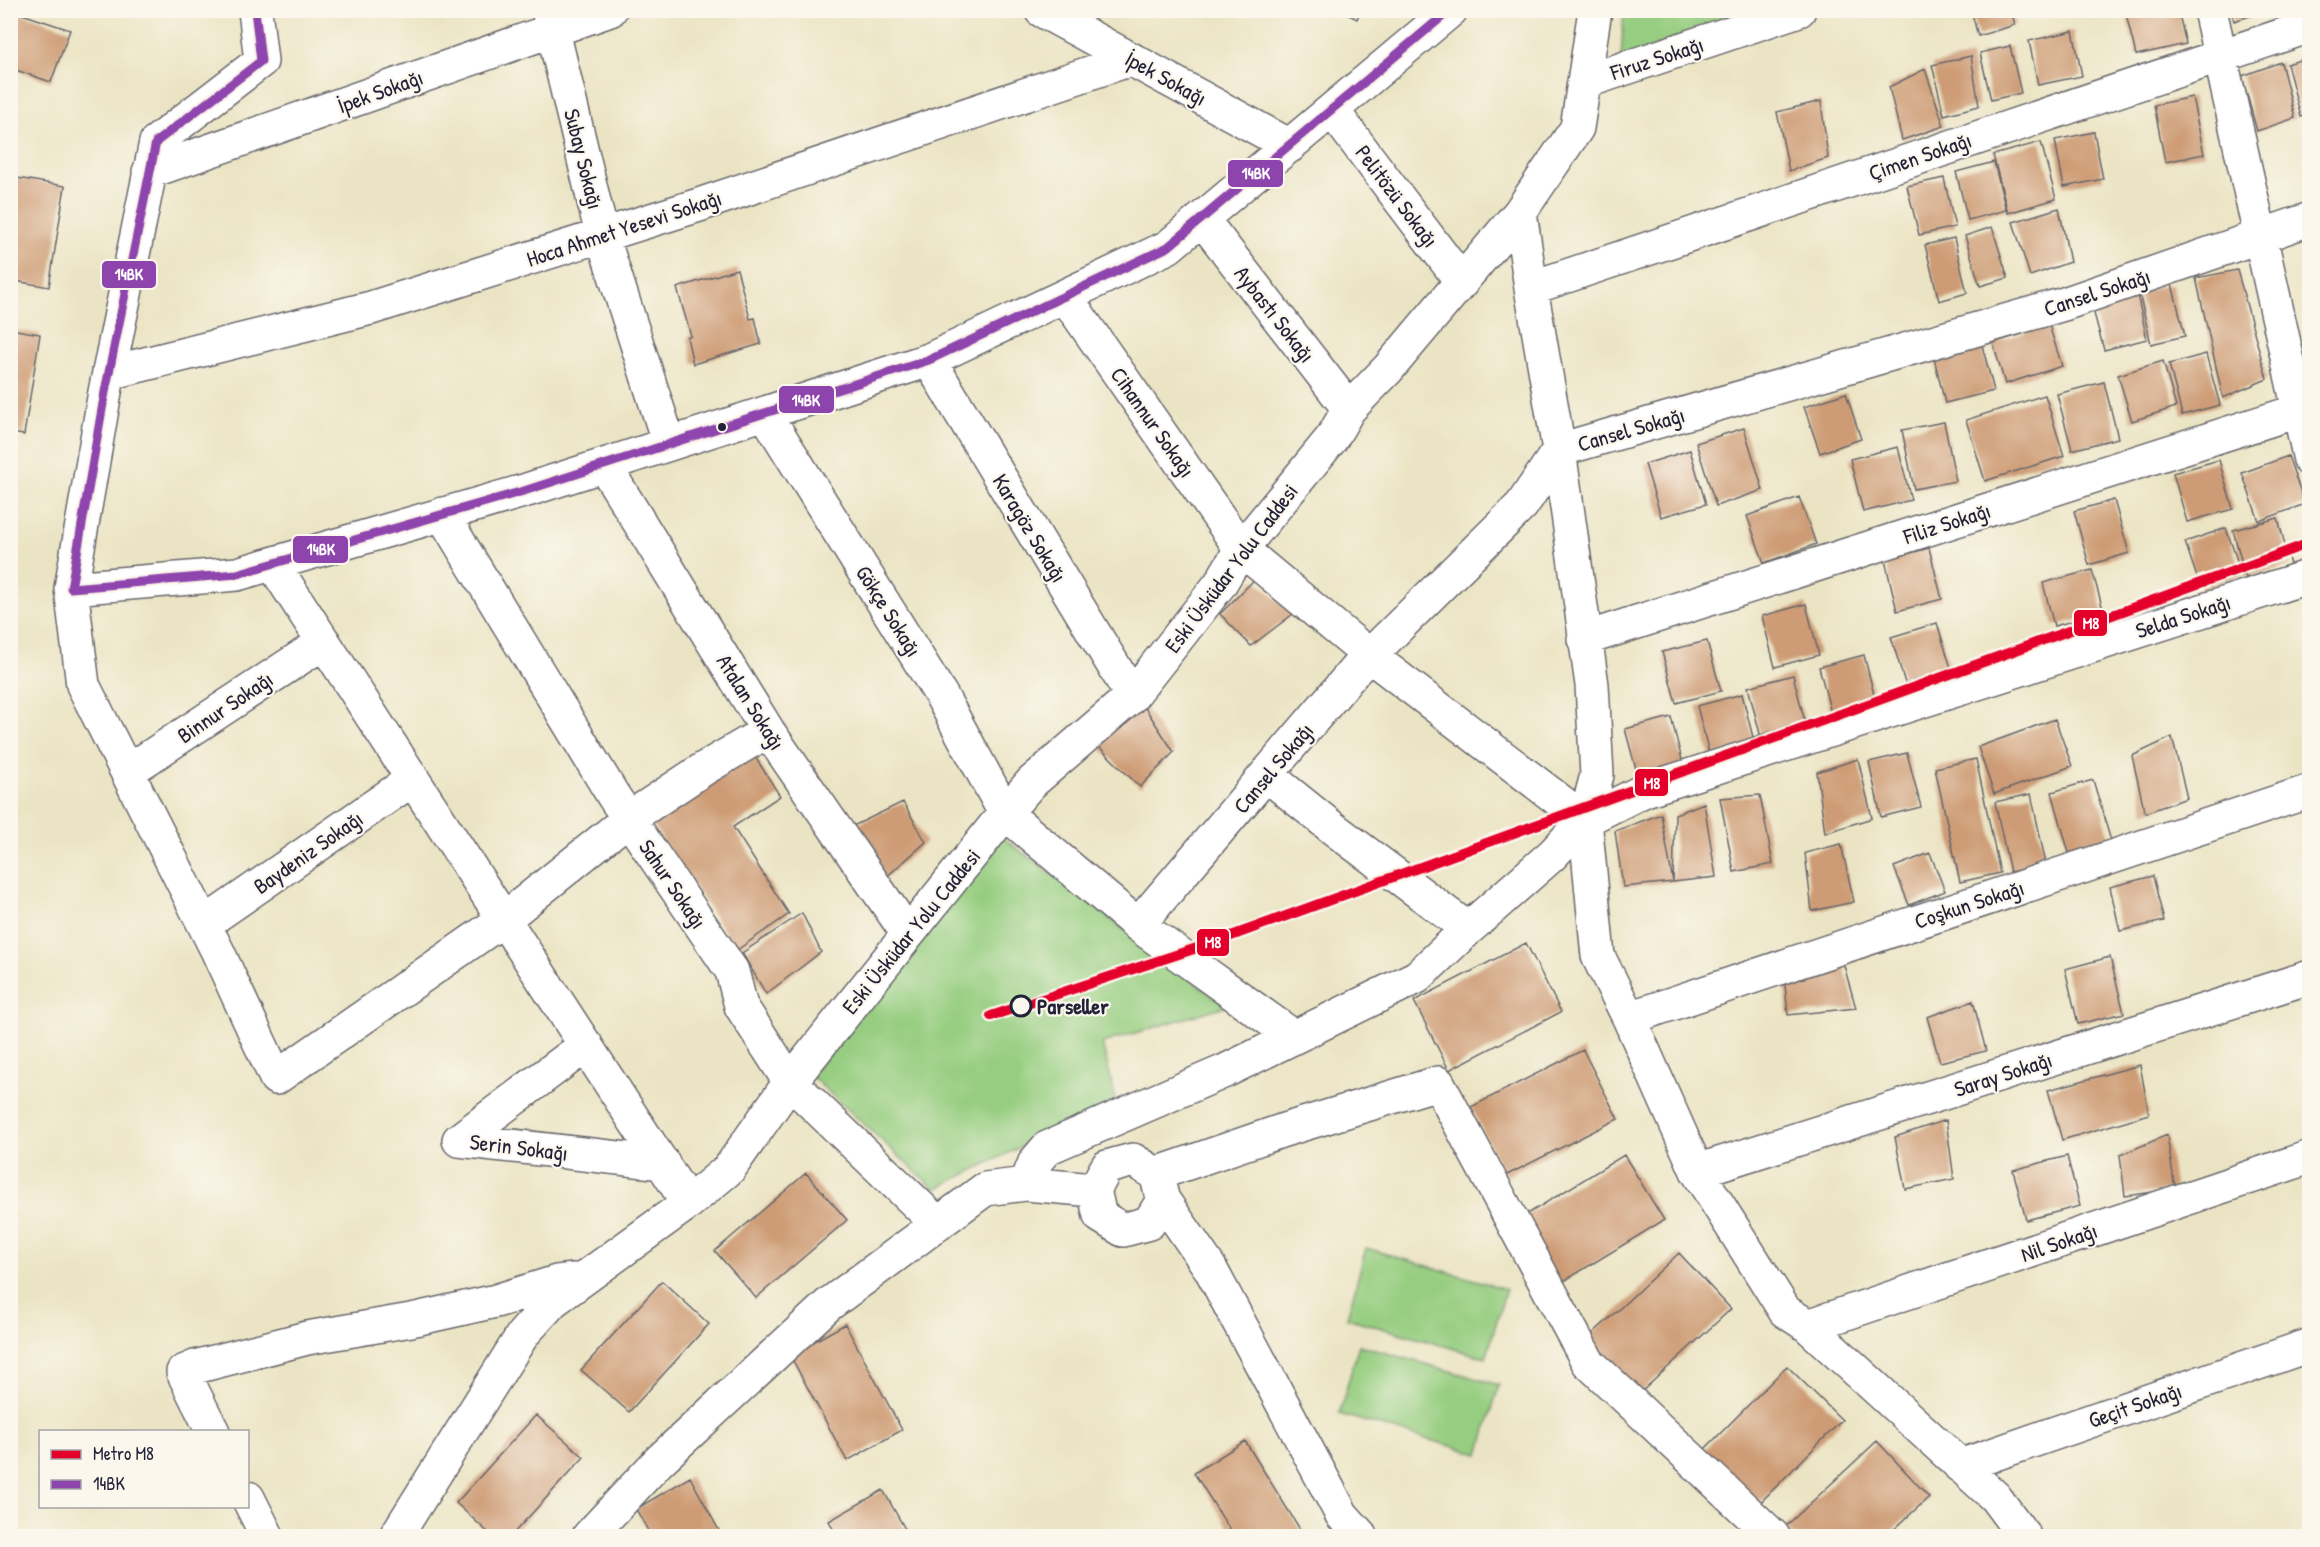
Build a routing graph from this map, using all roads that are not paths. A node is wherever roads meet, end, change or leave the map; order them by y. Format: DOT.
graph roads {
  1 [pos="255,10"];
  2 [pos="610,10"];
  3 [pos="1041,10"];
  4 [pos="1451,10"];
  5 [pos="1594,10"];
  6 [pos="1799,10"];
  7 [pos="2210,10"];
  8 [pos="550,20"];
  9 [pos="2310,26"];
  10 [pos="2220,55"];
  11 [pos="1131,59"];
  12 [pos="1584,82"];
  13 [pos="1332,110"];
  14 [pos="1290,146"];
  15 [pos="149,172"];
  16 [pos="1520,212"];
  17 [pos="1202,219"];
  18 [pos="2310,219"];
  19 [pos="602,235"];
  20 [pos="2259,237"];
  21 [pos="1462,282"];
  22 [pos="1531,288"];
  23 [pos="1065,296"];
  24 [pos="929,360"];
  25 [pos="109,373"];
  26 [pos="1349,409"];
  27 [pos="2304,409"];
  28 [pos="765,413"];
  29 [pos="669,444"];
  30 [pos="1559,450"];
  31 [pos="2310,460"];
  32 [pos="604,465"];
  33 [pos="442,514"];
  34 [pos="1241,549"];
  35 [pos="273,564"];
  36 [pos="2310,576"];
  37 [pos="71,588"];
  38 [pos="1584,639"];
  39 [pos="324,642"];
  40 [pos="1370,656"];
  41 [pos="1132,696"];
  42 [pos="768,731"];
  43 [pos="127,772"];
  44 [pos="1267,775"];
  45 [pos="412,778"];
  46 [pos="2310,791"];
  47 [pos="1005,813"];
  48 [pos="628,819"];
  49 [pos="1585,820"];
  50 [pos="504,919"];
  51 [pos="204,924"];
  52 [pos="1138,925"];
  53 [pos="1468,929"];
  54 [pos="908,934"];
  55 [pos="2310,977"];
  56 [pos="1629,1018"];
  57 [pos="1293,1037"];
  58 [pos="586,1045"];
  59 [pos="790,1082"];
  60 [pos="2310,1157"];
  61 [pos="663,1163"];
  62 [pos="1698,1171"];
  63 [pos="1026,1184"];
  64 [pos="1159,1187"];
  65 [pos="1094,1190"];
  66 [pos="688,1203"];
  67 [pos="938,1224"];
  68 [pos="584,1279"];
  69 [pos="1808,1326"];
  70 [pos="2310,1345"];
  71 [pos="212,1430"];
  72 [pos="1960,1466"];
  73 [pos="249,1500"];
  74 [pos="267,1536"];
  75 [pos="396,1536"];
  76 [pos="589,1536"];
  77 [pos="1360,1536"];
  78 [pos="1773,1536"];
  79 [pos="2024,1536"];
  1 -- 15 [label="street"];
  2 -- 8 [label="street, İpek Sokağı"];
  3 -- 11 [label="street, İpek Sokağı"];
  4 -- 13 [label="street"];
  5 -- 12 [label="street, Eski Üsküdar Yolu Caddesi"];
  6 -- 12 [label="street, Firuz Sokağı"];
  7 -- 10 [label="street"];
  8 -- 15 [label="street, İpek Sokağı"];
  8 -- 19 [label="street, Subay Sokağı"];
  9 -- 10 [label="street, Çimen Sokağı"];
  10 -- 20 [label="street"];
  10 -- 22 [label="street, Çimen Sokağı"];
  11 -- 14 [label="street, İpek Sokağı"];
  11 -- 19 [label="street, Hoca Ahmet Yesevi Sokağı"];
  12 -- 16 [label="street, Eski Üsküdar Yolu Caddesi"];
  13 -- 14 [label="street"];
  13 -- 21 [label="street, Pelitözü Sokağı"];
  14 -- 17 [label="street"];
  15 -- 25 [label="street"];
  16 -- 21 [label="street, Eski Üsküdar Yolu Caddesi"];
  16 -- 22 [label="street"];
  17 -- 23 [label="street"];
  17 -- 26 [label="street, Aybastı Sokağı"];
  18 -- 20 [label="street, Cansel Sokağı"];
  19 -- 25 [label="street, Hoca Ahmet Yesevi Sokağı"];
  19 -- 29 [label="street, Subay Sokağı"];
  20 -- 27 [label="street"];
  20 -- 30 [label="street, Cansel Sokağı"];
  21 -- 26 [label="street, Eski Üsküdar Yolu Caddesi"];
  22 -- 30 [label="street"];
  23 -- 24 [label="street"];
  23 -- 34 [label="street, Cihannur Sokağı"];
  24 -- 28 [label="street"];
  24 -- 41 [label="street, Karagöz Sokağı"];
  25 -- 37 [label="street"];
  26 -- 34 [label="street, Eski Üsküdar Yolu Caddesi"];
  27 -- 31 [label="street"];
  27 -- 38 [label="street, Filiz Sokağı"];
  28 -- 29 [label="street"];
  28 -- 47 [label="street, Gökçe Sokağı"];
  29 -- 32 [label="street"];
  30 -- 38 [label="street"];
  30 -- 40 [label="street, Cansel Sokağı"];
  32 -- 33 [label="street"];
  32 -- 42 [label="street, Atalan Sokağı"];
  33 -- 35 [label="street"];
  33 -- 48 [label="street, Sahur Sokağı"];
  34 -- 40 [label="street, Cihannur Sokağı"];
  34 -- 41 [label="street, Eski Üsküdar Yolu Caddesi"];
  35 -- 37 [label="street"];
  35 -- 39 [label="street"];
  36 -- 49 [label="street, Selda Sokağı"];
  37 -- 43 [label="street"];
  38 -- 49 [label="street"];
  39 -- 43 [label="street, Binnur Sokağı"];
  39 -- 45 [label="street"];
  40 -- 44 [label="street, Cansel Sokağı"];
  40 -- 49 [label="street"];
  41 -- 47 [label="street, Eski Üsküdar Yolu Caddesi"];
  42 -- 48 [label="street"];
  42 -- 54 [label="street, Atalan Sokağı"];
  43 -- 51 [label="street"];
  44 -- 52 [label="street, Cansel Sokağı"];
  44 -- 53 [label="street"];
  45 -- 50 [label="street"];
  45 -- 51 [label="street, Baydeniz Sokağı"];
  46 -- 56 [label="street, Coşkun Sokağı"];
  47 -- 52 [label="street"];
  47 -- 54 [label="street, Eski Üsküdar Yolu Caddesi"];
  48 -- 50 [label="street"];
  48 -- 59 [label="street, Sahur Sokağı"];
  49 -- 53 [label="street"];
  49 -- 56 [label="street"];
  50 -- 51 [label="street"];
  50 -- 58 [label="street"];
  52 -- 57 [label="street"];
  53 -- 57 [label="street"];
  54 -- 59 [label="street, Eski Üsküdar Yolu Caddesi"];
  55 -- 62 [label="street, Saray Sokağı"];
  56 -- 62 [label="street"];
  57 -- 63 [label="street"];
  58 -- 61 [label="street"];
  58 -- 61 [label="street, Serin Sokağı"];
  59 -- 66 [label="street, Eski Üsküdar Yolu Caddesi"];
  59 -- 67 [label="street, Sahur Sokağı"];
  60 -- 69 [label="street, Nil Sokağı"];
  61 -- 66 [label="street"];
  62 -- 69 [label="street"];
  63 -- 65 [label="street"];
  63 -- 67 [label="street"];
  64 -- 65 [label="street"];
  64 -- 65 [label="street"];
  64 -- 77 [label="street"];
  64 -- 78 [label="street"];
  66 -- 68 [label="street, Eski Üsküdar Yolu Caddesi"];
  67 -- 76 [label="street"];
  68 -- 71 [label="street"];
  68 -- 75 [label="street, Eski Üsküdar Yolu Caddesi"];
  69 -- 72 [label="street"];
  70 -- 72 [label="street, Geçit Sokağı"];
  72 -- 79 [label="street"];
  73 -- 74 [label="street"];
}
